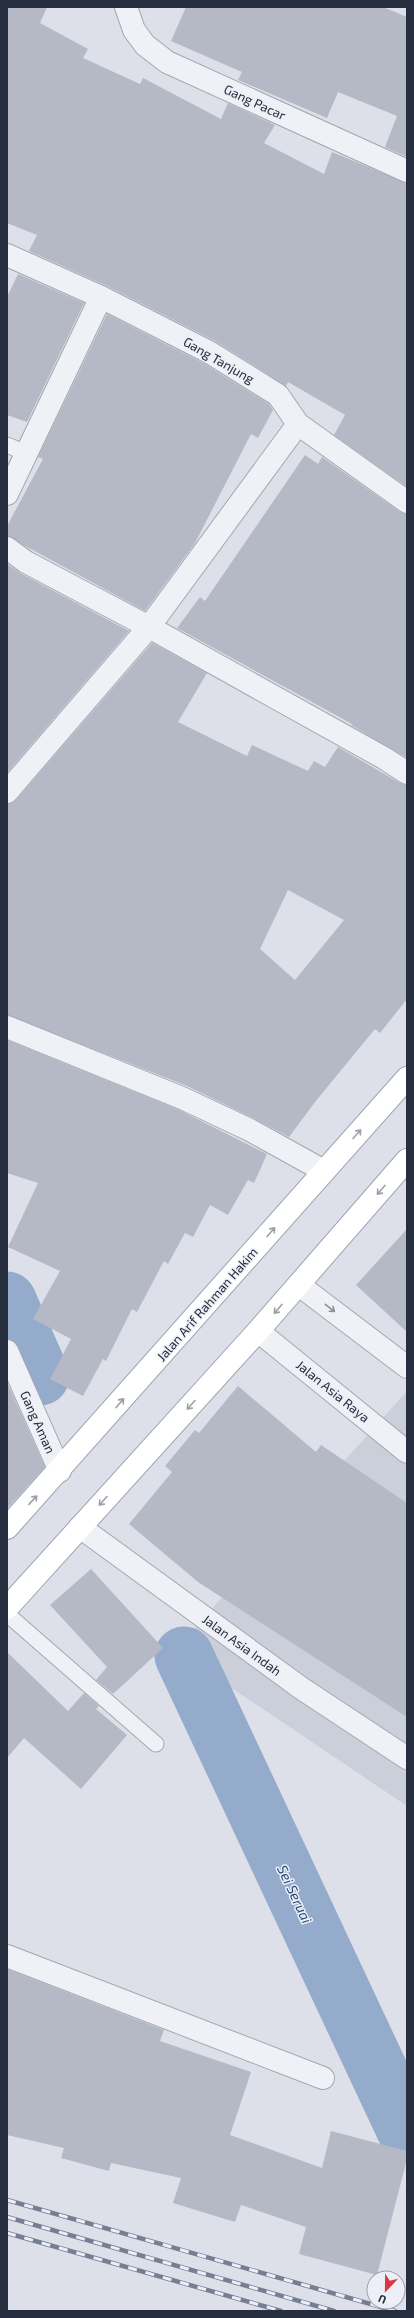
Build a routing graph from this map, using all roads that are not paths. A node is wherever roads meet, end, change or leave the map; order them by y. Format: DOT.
graph roads {
  1 [pos="126,7"];
  2 [pos="407,171"];
  3 [pos="7,255"];
  4 [pos="101,297"];
  5 [pos="298,424"];
  6 [pos="16,449"];
  7 [pos="7,494"];
  8 [pos="407,502"];
  9 [pos="7,548"];
  10 [pos="149,627"];
  11 [pos="407,773"];
  12 [pos="7,792"];
  13 [pos="7,1027"];
  14 [pos="407,1078"];
  15 [pos="407,1160"];
  16 [pos="324,1171"];
  17 [pos="299,1285"];
  18 [pos="258,1331"];
  19 [pos="7,1351"];
  20 [pos="407,1367"];
  21 [pos="407,1451"];
  22 [pos="60,1471"];
  23 [pos="80,1527"];
  24 [pos="7,1528"];
  25 [pos="7,1608"];
  26 [pos="7,1614"];
  27 [pos="156,1744"];
  28 [pos="407,1758"];
  29 [pos="7,1956"];
  30 [pos="323,2078"];
  1 -- 2 [label="street, Gang Pacar"];
  3 -- 4 [label="street, Gang Tanjung"];
  4 -- 5 [label="street, Gang Tanjung"];
  4 -- 6 [label="street"];
  5 -- 8 [label="street, Gang Tanjung"];
  5 -- 10 [label="street"];
  6 -- 7 [label="street"];
  9 -- 10 [label="street"];
  10 -- 11 [label="street"];
  10 -- 12 [label="street"];
  13 -- 16 [label="street"];
  16 -- 14 [label="main road, Jalan Arif Rahman Hakim, one-way"];
  15 -- 17 [label="main road, one-way"];
  22 -- 16 [label="main road, Jalan Arif Rahman Hakim, one-way"];
  17 -- 18 [label="main road, one-way"];
  17 -- 20 [label="street, one-way"];
  18 -- 21 [label="street, Jalan Asia Raya"];
  18 -- 23 [label="main road, one-way"];
  19 -- 22 [label="street, Gang Aman"];
  24 -- 22 [label="main road, Jalan Arif Rahman Hakim, one-way"];
  23 -- 25 [label="main road"];
  23 -- 28 [label="street, Jalan Asia Indah"];
  26 -- 27 [label="lane"];
  29 -- 30 [label="street"];
}
